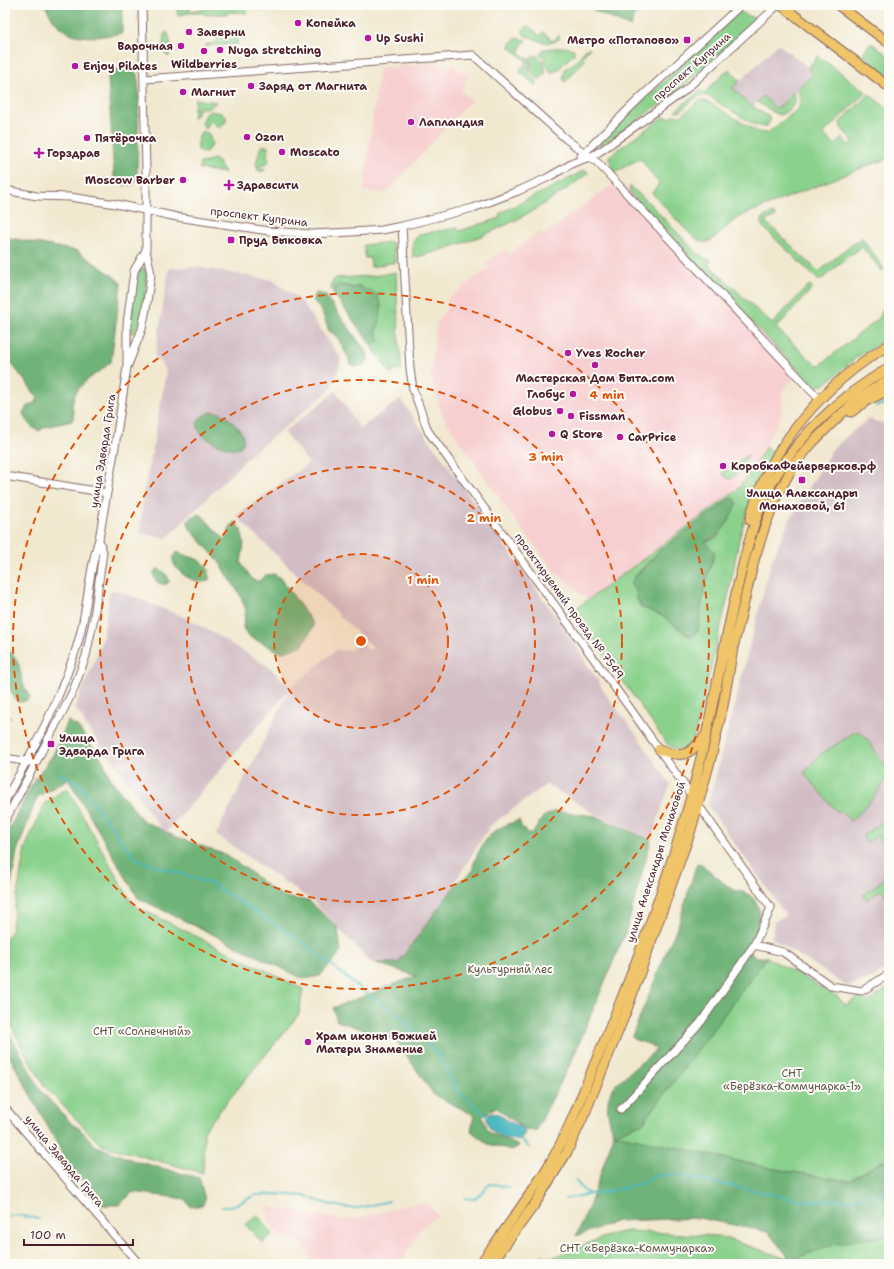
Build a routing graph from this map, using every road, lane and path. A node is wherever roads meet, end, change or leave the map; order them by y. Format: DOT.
graph roads {
  1 [pos="142,5"];
  2 [pos="741,5"];
  3 [pos="780,5"];
  4 [pos="838,5"];
  5 [pos="889,43"];
  6 [pos="144,79"];
  7 [pos="889,87"];
  8 [pos="587,155"];
  9 [pos="5,190"];
  10 [pos="146,210"];
  11 [pos="402,226"];
  12 [pos="146,250"];
  13 [pos="889,345"];
  14 [pos="127,367"];
  15 [pos="889,368"];
  16 [pos="889,379"];
  17 [pos="889,390"];
  18 [pos="820,400"];
  19 [pos="827,428"];
  20 [pos="5,476"];
  21 [pos="107,493"];
  22 [pos="99,539"];
  23 [pos="746,553"];
  24 [pos="707,734"];
  25 [pos="659,749"];
  26 [pos="5,758"];
  27 [pos="26,761"];
  28 [pos="35,764"];
  29 [pos="691,795"];
  30 [pos="5,801"];
  31 [pos="698,805"];
  32 [pos="5,821"];
  33 [pos="754,945"];
  34 [pos="889,974"];
  35 [pos="5,1108"];
  36 [pos="621,1109"];
  37 [pos="139,1264"];
  38 [pos="480,1264"];
  39 [pos="491,1264"];
  1 -- 6 [label="street, улица Эдварда Грига"];
  2 -- 8 [label="street, проспект Куприна"];
  3 -- 7 [label="main road"];
  3 -- 8 [label="street, проспект Куприна"];
  4 -- 5 [label="main road"];
  6 -- 8 [label="street"];
  6 -- 10 [label="street, улица Эдварда Грига"];
  8 -- 11 [label="street, проспект Куприна"];
  8 -- 18 [label="street"];
  9 -- 10 [label="street, проспект Куприна"];
  10 -- 11 [label="street, проспект Куприна"];
  10 -- 12 [label="street, улица Эдварда Грига"];
  11 -- 25 [label="street, проектируемый проезд № 7549"];
  12 -- 14 [label="street, улица Эдварда Грига"];
  12 -- 14 [label="street, улица Эдварда Грига"];
  13 -- 18 [label="main road"];
  14 -- 21 [label="street, улица Эдварда Грига"];
  15 -- 23 [label="main road, улица Александры Монаховой"];
  16 -- 19 [label="main road, улица Александры Монаховой"];
  17 -- 19 [label="main road"];
  18 -- 23 [label="main road"];
  19 -- 31 [label="main road, улица Александры Монаховой"];
  20 -- 21 [label="street"];
  21 -- 22 [label="street, улица Эдварда Грига"];
  22 -- 27 [label="street, улица Эдварда Грига"];
  22 -- 28 [label="street, улица Эдварда Грига"];
  23 -- 24 [label="main road, улица Александры Монаховой"];
  24 -- 25 [label="main road"];
  24 -- 29 [label="main road, улица Александры Монаховой"];
  25 -- 29 [label="street, проектируемый проезд № 7549"];
  26 -- 27 [label="street"];
  27 -- 28 [label="street"];
  27 -- 30 [label="street, улица Эдварда Грига"];
  28 -- 32 [label="street, улица Эдварда Грига"];
  29 -- 31 [label="street, проектируемый проезд № 7549"];
  29 -- 38 [label="main road, улица Александры Монаховой"];
  31 -- 33 [label="street, проектируемый проезд № 7549"];
  31 -- 39 [label="main road, улица Александры Монаховой"];
  33 -- 34 [label="street"];
  33 -- 36 [label="street"];
  35 -- 37 [label="street, улица Эдварда Грига"];
}
